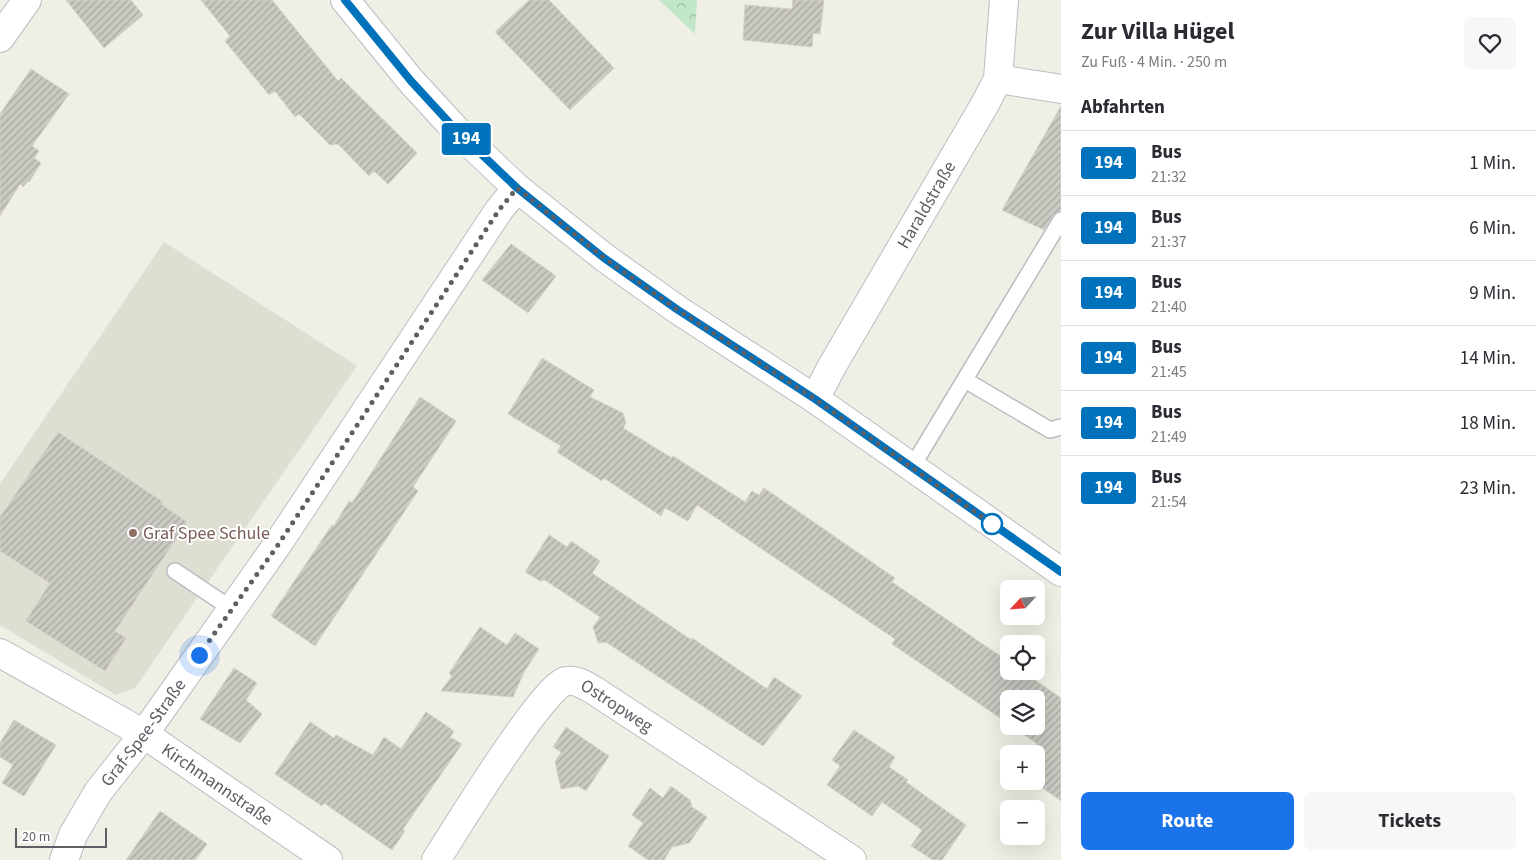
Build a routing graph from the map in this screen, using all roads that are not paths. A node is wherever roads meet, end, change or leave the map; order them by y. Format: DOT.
graph roads {
  1 [pos="27,0"];
  2 [pos="345,0"];
  3 [pos="1004,0"];
  4 [pos="0,38"];
  5 [pos="998,79"];
  6 [pos="1061,89"];
  7 [pos="517,188"];
  8 [pos="1061,220"];
  9 [pos="965,380"];
  10 [pos="815,399"];
  11 [pos="1061,427"];
  12 [pos="912,467"];
  13 [pos="175,571"];
  14 [pos="1061,572"];
  15 [pos="232,609"];
  16 [pos="0,653"];
  17 [pos="144,734"];
  18 [pos="64,860"];
  19 [pos="328,860"];
  20 [pos="436,860"];
  21 [pos="852,860"];
  1 -- 4 [label="street"];
  2 -- 7 [label="street"];
  3 -- 5 [label="street, Haraldstraße"];
  5 -- 6 [label="street"];
  5 -- 10 [label="street, Haraldstraße"];
  7 -- 10 [label="street"];
  7 -- 15 [label="street, Graf-Spee-Straße"];
  8 -- 9 [label="lane"];
  9 -- 11 [label="lane"];
  9 -- 12 [label="lane"];
  10 -- 12 [label="street"];
  12 -- 14 [label="street"];
  13 -- 15 [label="lane"];
  15 -- 17 [label="street, Graf-Spee-Straße"];
  16 -- 17 [label="street, Kirchmannstraße"];
  17 -- 18 [label="street, Graf-Spee-Straße"];
  17 -- 19 [label="street, Kirchmannstraße"];
  20 -- 21 [label="street, Ostropweg"];
}
